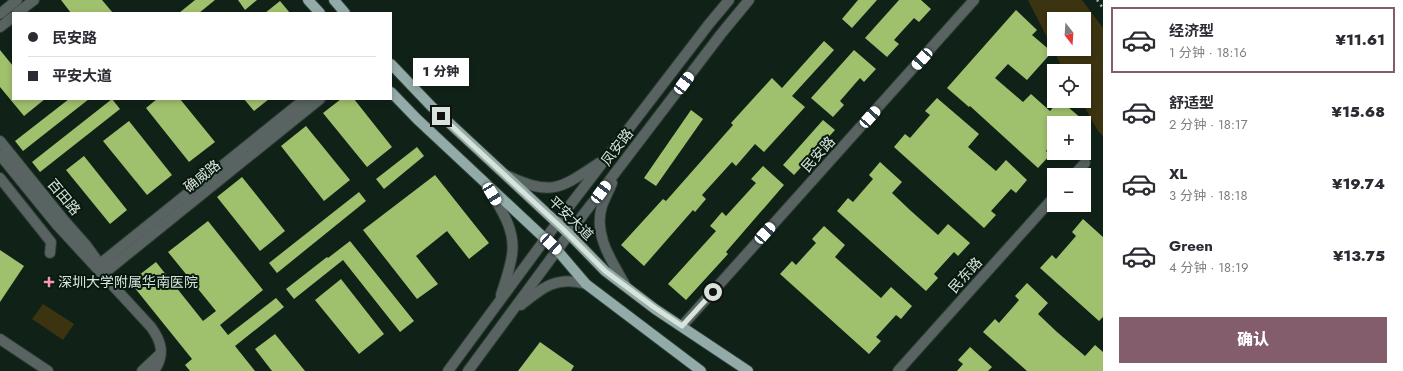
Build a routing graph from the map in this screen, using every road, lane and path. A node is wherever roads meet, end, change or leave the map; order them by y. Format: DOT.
graph roads {
  1 [pos="17,0"];
  2 [pos="34,0"];
  3 [pos="308,0"];
  4 [pos="334,0"];
  5 [pos="729,0"];
  6 [pos="749,0"];
  7 [pos="974,0"];
  8 [pos="19,12"];
  9 [pos="319,12"];
  10 [pos="344,12"];
  11 [pos="0,14"];
  12 [pos="12,17"];
  13 [pos="0,27"];
  14 [pos="392,65"];
  15 [pos="392,93"];
  16 [pos="304,100"];
  17 [pos="319,100"];
  18 [pos="0,141"];
  19 [pos="0,155"];
  20 [pos="606,158"];
  21 [pos="1085,163"];
  22 [pos="619,168"];
  23 [pos="1080,168"];
  24 [pos="504,175"];
  25 [pos="0,178"];
  26 [pos="485,183"];
  27 [pos="1047,205"];
  28 [pos="557,223"];
  29 [pos="569,234"];
  30 [pos="545,239"];
  31 [pos="557,250"];
  32 [pos="50,254"];
  33 [pos="99,268"];
  34 [pos="586,284"];
  35 [pos="625,285"];
  36 [pos="498,303"];
  37 [pos="509,315"];
  38 [pos="682,326"];
  39 [pos="0,339"];
  40 [pos="161,354"];
  41 [pos="48,371"];
  42 [pos="142,371"];
  43 [pos="154,371"];
  44 [pos="448,371"];
  45 [pos="468,371"];
  46 [pos="701,371"];
  47 [pos="748,371"];
  48 [pos="898,371"];
  1 -- 11 [label="street"];
  2 -- 8 [label="street"];
  3 -- 9 [label="main road"];
  4 -- 10 [label="main road"];
  5 -- 20 [label="street, 凤安路"];
  6 -- 22 [label="street, 凤安路"];
  7 -- 38 [label="street, 民安路"];
  12 -- 13 [label="street"];
  14 -- 24 [label="main road, 平安大道"];
  15 -- 26 [label="main road"];
  16 -- 33 [label="street, 确威路"];
  17 -- 33 [label="street, 确威路"];
  18 -- 33 [label="street, 百田路"];
  19 -- 33 [label="street, 百田路"];
  20 -- 24 [label="street"];
  20 -- 28 [label="street, 凤安路"];
  21 -- 23 [label="street"];
  22 -- 29 [label="street, 凤安路"];
  22 -- 35 [label="street"];
  24 -- 28 [label="main road, 平安大道"];
  25 -- 32 [label="street"];
  26 -- 30 [label="main road"];
  26 -- 36 [label="street"];
  27 -- 48 [label="street, 民东路"];
  28 -- 29 [label="main road, 平安大道"];
  28 -- 30 [label="street, 凤安路"];
  29 -- 31 [label="street, 凤安路"];
  29 -- 35 [label="main road, 平安大道"];
  30 -- 31 [label="main road"];
  30 -- 36 [label="street, 凤安路"];
  31 -- 34 [label="main road"];
  31 -- 37 [label="street, 凤安路"];
  33 -- 40 [label="street, 百田路"];
  34 -- 37 [label="street"];
  34 -- 46 [label="main road"];
  35 -- 38 [label="main road, 平安大道"];
  36 -- 44 [label="street, 凤安路"];
  37 -- 45 [label="street, 凤安路"];
  38 -- 47 [label="main road, 平安大道"];
  39 -- 41 [label="street"];
  40 -- 42 [label="street"];
  40 -- 43 [label="street"];
}
